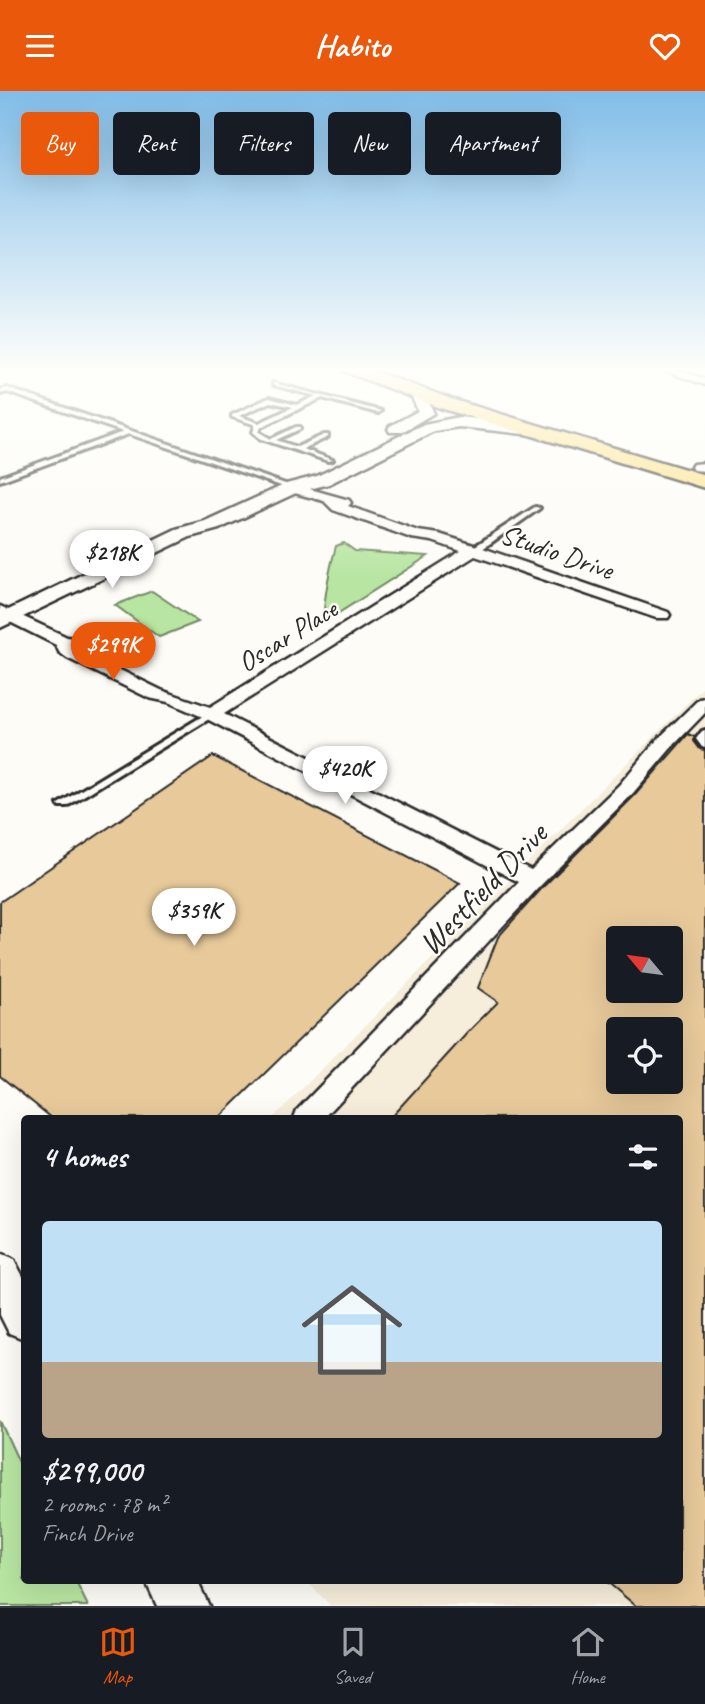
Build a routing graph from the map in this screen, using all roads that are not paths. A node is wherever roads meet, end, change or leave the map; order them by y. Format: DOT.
graph roads {
  1 [pos="112,438"];
  2 [pos="145,438"];
  3 [pos="265,438"];
  4 [pos="277,438"];
  5 [pos="322,438"];
  6 [pos="377,438"];
  7 [pos="408,438"];
  8 [pos="561,438"];
  9 [pos="594,438"];
  10 [pos="270,441"];
  11 [pos="299,449"];
  12 [pos="330,460"];
  13 [pos="703,471"];
  14 [pos="0,479"];
  15 [pos="292,488"];
  16 [pos="537,508"];
  17 [pos="475,550"];
  18 [pos="662,615"];
  19 [pos="10,619"];
  20 [pos="0,640"];
  21 [pos="705,703"];
  22 [pos="211,714"];
  23 [pos="705,733"];
  24 [pos="705,745"];
  25 [pos="63,804"];
  26 [pos="533,880"];
  27 [pos="310,1115"];
  28 [pos="0,1273"];
  29 [pos="21,1312"];
  30 [pos="172,1584"];
  31 [pos="184,1606"];
  1 -- 14 [label="lane"];
  2 -- 15 [label="lane"];
  3 -- 10 [label="lane"];
  4 -- 10 [label="lane"];
  5 -- 11 [label="lane"];
  6 -- 12 [label="street"];
  7 -- 15 [label="street"];
  8 -- 13 [label="main road"];
  9 -- 13 [label="main road"];
  10 -- 11 [label="lane"];
  11 -- 12 [label="lane"];
  12 -- 15 [label="street"];
  15 -- 17 [label="street, Studio Drive"];
  15 -- 19 [label="street"];
  16 -- 17 [label="lane, Oscar Place"];
  17 -- 18 [label="street, Studio Drive"];
  17 -- 22 [label="street, Oscar Place"];
  19 -- 20 [label="street"];
  19 -- 22 [label="street"];
  21 -- 26 [label="street, Westfield Drive"];
  22 -- 25 [label="lane, Oscar Place"];
  22 -- 26 [label="street"];
  23 -- 24 [label="lane"];
  26 -- 27 [label="street, Westfield Drive"];
  28 -- 29 [label="street"];
  30 -- 31 [label="street"];
}
